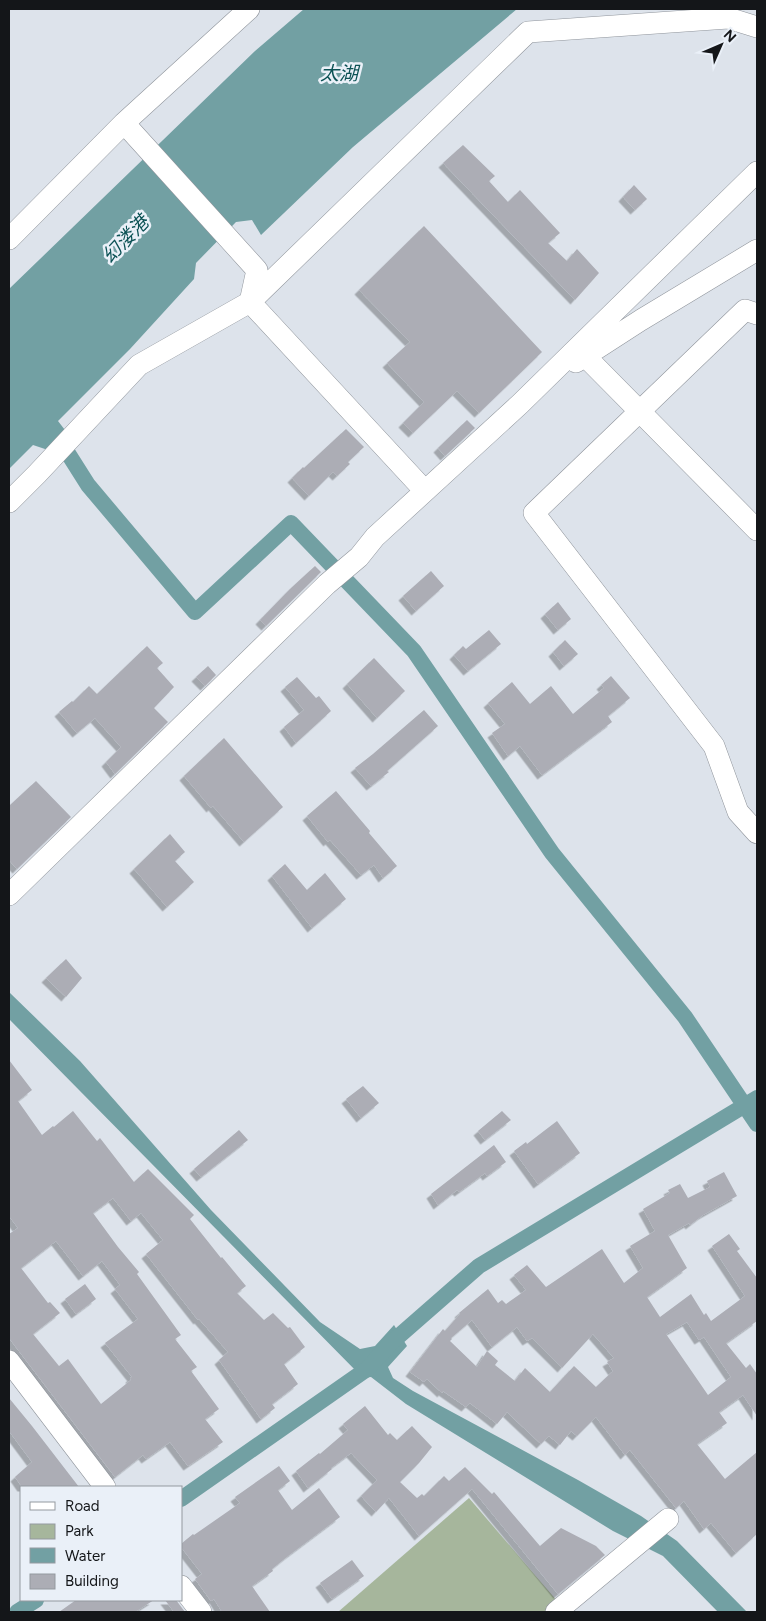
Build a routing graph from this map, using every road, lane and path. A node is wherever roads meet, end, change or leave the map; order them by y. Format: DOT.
graph roads {
  1 [pos="248,9"];
  2 [pos="757,27"];
  3 [pos="124,123"];
  4 [pos="757,172"];
  5 [pos="9,239"];
  6 [pos="757,250"];
  7 [pos="250,302"];
  8 [pos="757,314"];
  9 [pos="585,356"];
  10 [pos="520,404"];
  11 [pos="639,410"];
  12 [pos="425,491"];
  13 [pos="9,502"];
  14 [pos="757,530"];
  15 [pos="757,833"];
  16 [pos="9,895"];
  17 [pos="9,1361"];
  18 [pos="105,1486"];
  19 [pos="668,1519"];
  20 [pos="182,1587"];
  21 [pos="201,1612"];
  22 [pos="556,1612"];
  1 -- 3 [label="street"];
  2 -- 7 [label="street"];
  3 -- 5 [label="street"];
  3 -- 7 [label="street"];
  4 -- 10 [label="street"];
  6 -- 9 [label="street"];
  7 -- 12 [label="street"];
  7 -- 13 [label="street"];
  8 -- 11 [label="street"];
  9 -- 10 [label="street"];
  9 -- 11 [label="street"];
  10 -- 12 [label="street"];
  11 -- 14 [label="street"];
  11 -- 15 [label="street"];
  12 -- 16 [label="street"];
  17 -- 18 [label="street"];
  19 -- 22 [label="street"];
  20 -- 21 [label="street"];
}
